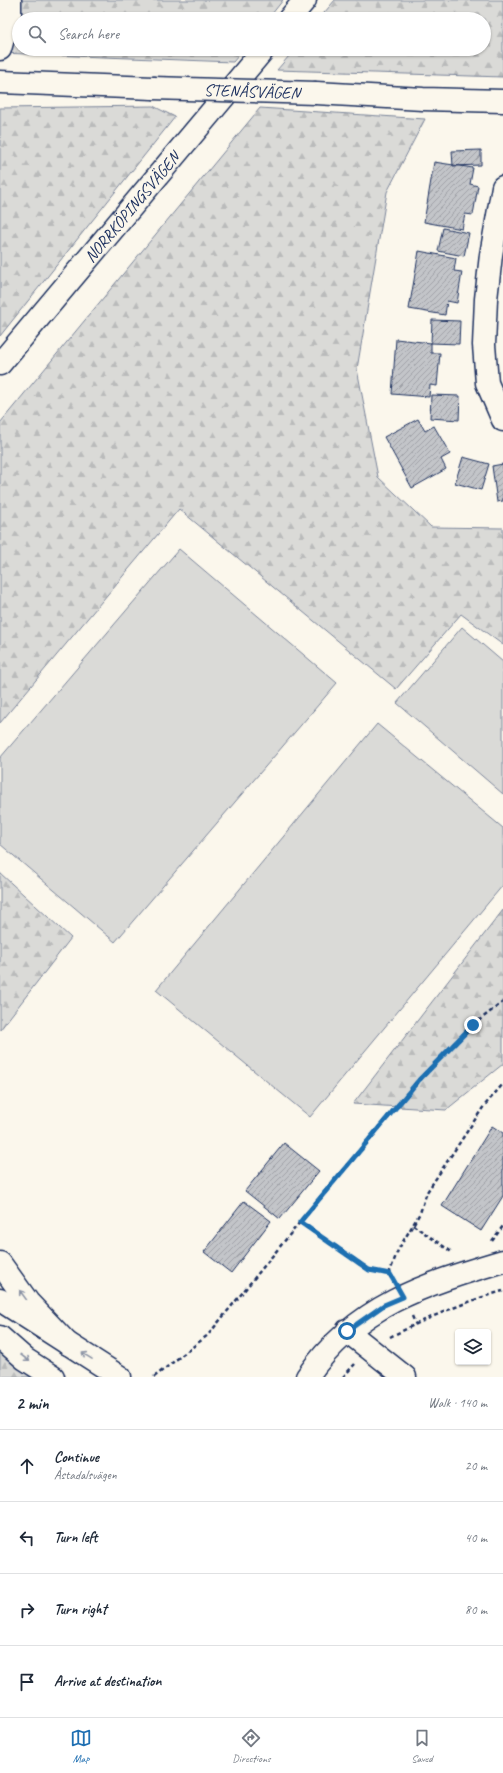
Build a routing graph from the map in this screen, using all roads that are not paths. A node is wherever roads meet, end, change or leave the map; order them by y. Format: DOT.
graph roads {
  1 [pos="10,0"];
  2 [pos="305,0"];
  3 [pos="295,12"];
  4 [pos="0,48"];
  5 [pos="258,56"];
  6 [pos="0,82"];
  7 [pos="503,101"];
  8 [pos="503,187"];
  9 [pos="0,364"];
  10 [pos="503,420"];
  11 [pos="503,1262"];
  12 [pos="0,1263"];
  13 [pos="0,1300"];
  14 [pos="347,1331"];
  15 [pos="0,1337"];
  16 [pos="68,1344"];
  17 [pos="53,1377"];
  18 [pos="120,1377"];
  19 [pos="307,1377"];
  20 [pos="405,1377"];
  1 -- 4 [label="street"];
  2 -- 3 [label="street"];
  5 -- 9 [label="street, NORRKÖPINGSVÄGEN"];
  6 -- 7 [label="street, STENÅSVÄGEN, bridge"];
  8 -- 10 [label="street"];
  11 -- 14 [label="street"];
  16 -- 12 [label="street, one-way"];
  13 -- 16 [label="street"];
  14 -- 19 [label="street"];
  14 -- 20 [label="street"];
  15 -- 17 [label="street, one-way"];
  18 -- 16 [label="street, one-way"];
}
